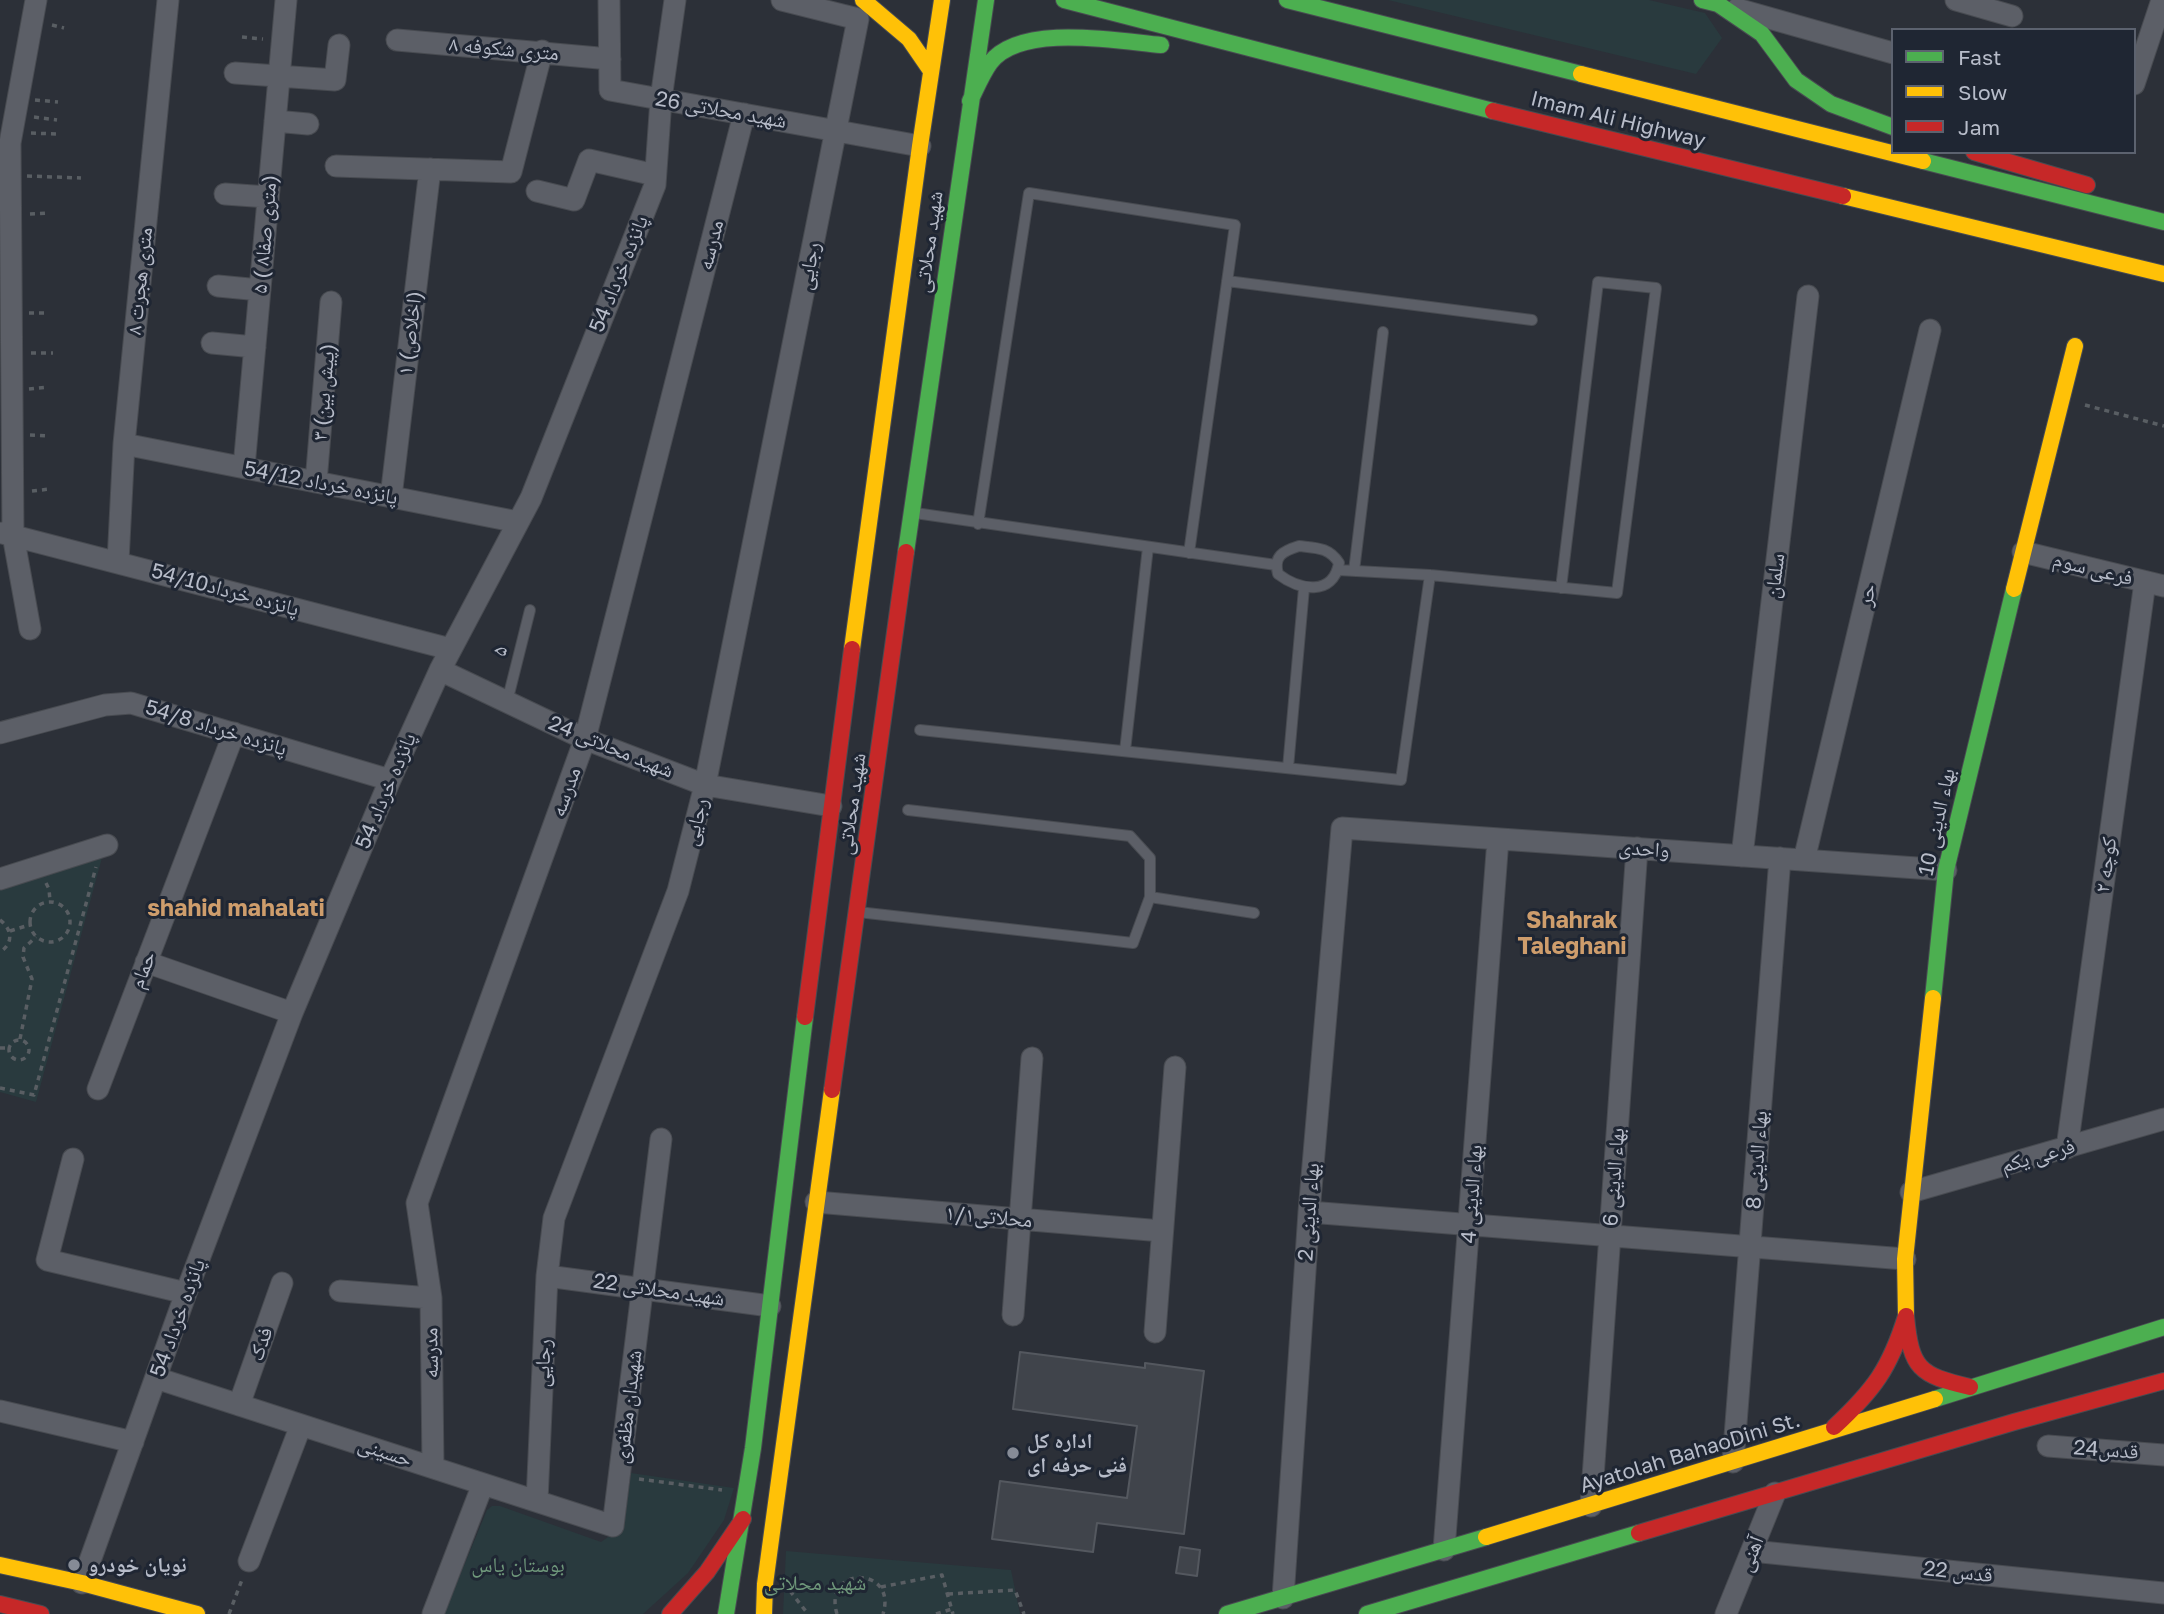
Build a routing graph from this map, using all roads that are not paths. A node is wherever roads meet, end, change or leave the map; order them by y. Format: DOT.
graph roads {
  1 [pos="36,0"];
  2 [pos="168,0"];
  3 [pos="286,0"];
  4 [pos="610,0"];
  5 [pos="675,0"];
  6 [pos="782,0"];
  7 [pos="863,0"];
  8 [pos="942,0"];
  9 [pos="986,0"];
  10 [pos="1064,0"];
  11 [pos="1287,0"];
  12 [pos="1956,0"];
  13 [pos="2162,0"];
  14 [pos="1710,2"];
  15 [pos="2012,15"];
  16 [pos="397,40"];
  17 [pos="339,45"];
  18 [pos="1175,49"];
  19 [pos="541,51"];
  20 [pos="1891,52"];
  21 [pos="610,59"];
  22 [pos="931,71"];
  23 [pos="235,73"];
  24 [pos="279,76"];
  25 [pos="2136,78"];
  26 [pos="661,99"];
  27 [pos="970,101"];
  28 [pos="1390,101"];
  29 [pos="1452,101"];
  30 [pos="744,114"];
  31 [pos="275,121"];
  32 [pos="308,124"];
  33 [pos="1891,126"];
  34 [pos="836,131"];
  35 [pos="920,146"];
  36 [pos="1891,153"];
  37 [pos="1895,154"];
  38 [pos="1981,154"];
  39 [pos="335,166"];
  40 [pos="430,169"];
  41 [pos="655,176"];
  42 [pos="537,191"];
  43 [pos="225,194"];
  44 [pos="268,197"];
  45 [pos="2164,209"];
  46 [pos="2164,222"];
  47 [pos="2164,274"];
  48 [pos="1227,281"];
  49 [pos="218,286"];
  50 [pos="260,290"];
  51 [pos="1808,296"];
  52 [pos="331,302"];
  53 [pos="1532,320"];
  54 [pos="1930,330"];
  55 [pos="1383,332"];
  56 [pos="212,343"];
  57 [pos="2075,346"];
  58 [pos="255,347"];
  59 [pos="124,444"];
  60 [pos="244,467"];
  61 [pos="316,482"];
  62 [pos="391,497"];
  63 [pos="911,513"];
  64 [pos="518,522"];
  65 [pos="978,524"];
  66 [pos="6,534"];
  67 [pos="1148,547"];
  68 [pos="2023,552"];
  69 [pos="1189,553"];
  70 [pos="118,562"];
  71 [pos="1276,565"];
  72 [pos="1338,570"];
  73 [pos="1354,571"];
  74 [pos="1430,575"];
  75 [pos="2155,584"];
  76 [pos="1304,587"];
  77 [pos="1561,588"];
  78 [pos="530,610"];
  79 [pos="30,629"];
  80 [pos="450,649"];
  81 [pos="439,670"];
  82 [pos="507,702"];
  83 [pos="920,730"];
  84 [pos="0,733"];
  85 [pos="234,733"];
  86 [pos="585,739"];
  87 [pos="1125,751"];
  88 [pos="1288,768"];
  89 [pos="390,780"];
  90 [pos="705,785"];
  91 [pos="831,806"];
  92 [pos="908,810"];
  93 [pos="1342,828"];
  94 [pos="1497,839"];
  95 [pos="1637,848"];
  96 [pos="102,852"];
  97 [pos="1742,856"];
  98 [pos="1780,858"];
  99 [pos="1804,860"];
  100 [pos="1946,870"];
  101 [pos="0,879"];
  102 [pos="1150,897"];
  103 [pos="858,912"];
  104 [pos="1254,913"];
  105 [pos="146,962"];
  106 [pos="292,1013"];
  107 [pos="1032,1058"];
  108 [pos="1175,1067"];
  109 [pos="98,1089"];
  110 [pos="2164,1119"];
  111 [pos="661,1139"];
  112 [pos="2067,1148"];
  113 [pos="73,1159"];
  114 [pos="1911,1192"];
  115 [pos="816,1202"];
  116 [pos="1309,1212"];
  117 [pos="1021,1219"];
  118 [pos="1470,1225"];
  119 [pos="1162,1231"];
  120 [pos="1609,1236"];
  121 [pos="1750,1247"];
  122 [pos="1905,1258"];
  123 [pos="547,1276"];
  124 [pos="282,1283"];
  125 [pos="643,1288"];
  126 [pos="340,1291"];
  127 [pos="186,1293"];
  128 [pos="431,1298"];
  129 [pos="770,1306"];
  130 [pos="1013,1315"];
  131 [pos="1906,1316"];
  132 [pos="2164,1327"];
  133 [pos="1155,1332"];
  134 [pos="156,1378"];
  135 [pos="2164,1381"];
  136 [pos="1970,1387"];
  137 [pos="239,1405"];
  138 [pos="0,1411"];
  139 [pos="301,1425"];
  140 [pos="1827,1433"];
  141 [pos="133,1442"];
  142 [pos="2048,1446"];
  143 [pos="2164,1454"];
  144 [pos="1733,1462"];
  145 [pos="433,1467"];
  146 [pos="483,1484"];
  147 [pos="1775,1493"];
  148 [pos="537,1501"];
  149 [pos="1591,1506"];
  150 [pos="743,1519"];
  151 [pos="614,1526"];
  152 [pos="1444,1550"];
  153 [pos="1752,1551"];
  154 [pos="249,1561"];
  155 [pos="0,1565"];
  156 [pos="82,1583"];
  157 [pos="2164,1593"];
  158 [pos="1283,1598"];
  159 [pos="0,1604"];
  160 [pos="41,1614"];
  161 [pos="197,1614"];
  162 [pos="433,1614"];
  163 [pos="670,1614"];
  164 [pos="726,1614"];
  165 [pos="764,1614"];
  166 [pos="1227,1614"];
  167 [pos="1367,1614"];
  168 [pos="1726,1614"];
  1 -- 66 [label="street"];
  2 -- 59 [label="street, ۸ متری هجرت"];
  3 -- 24 [label="street, ۵ ( ۸متری صفا)"];
  4 -- 21 [label="street, شهید محلاتی 26"];
  5 -- 26 [label="street, پانزده خرداد 54"];
  6 -- 34 [label="street, رجایی"];
  7 -- 22 [label="main road"];
  8 -- 22 [label="main road, شهید محلاتی"];
  9 -- 27 [label="main road, شهید محلاتی"];
  10 -- 29 [label="main road, Imam Ali Highway"];
  11 -- 36 [label="main road, Imam Ali Highway"];
  12 -- 15 [label="street"];
  13 -- 25 [label="street"];
  14 -- 20 [label="street"];
  14 -- 33 [label="main road"];
  16 -- 19 [label="street, ۸ متری شکوفه"];
  17 -- 24 [label="street"];
  18 -- 27 [label="main road"];
  19 -- 21 [label="street, ۸ متری شکوفه"];
  19 -- 40 [label="street"];
  21 -- 26 [label="street, شهید محلاتی 26"];
  22 -- 35 [label="main road, شهید محلاتی"];
  23 -- 24 [label="street"];
  24 -- 31 [label="street, ۵ ( ۸متری صفا)"];
  26 -- 30 [label="street, شهید محلاتی 26"];
  26 -- 41 [label="street, پانزده خرداد 54"];
  27 -- 63 [label="main road, شهید محلاتی"];
  28 -- 29 [label="main road"];
  29 -- 47 [label="main road, Imam Ali Highway"];
  30 -- 34 [label="street, شهید محلاتی 26"];
  30 -- 86 [label="street, مدرسه"];
  31 -- 32 [label="street"];
  31 -- 44 [label="street, ۵ ( ۸متری صفا)"];
  34 -- 35 [label="street, شهید محلاتی 26"];
  34 -- 90 [label="street, رجایی"];
  35 -- 91 [label="main road, شهید محلاتی"];
  37 -- 46 [label="main road, Imam Ali Highway"];
  38 -- 45 [label="main road"];
  39 -- 40 [label="street"];
  40 -- 62 [label="street, ۱ (اخلاص)"];
  41 -- 42 [label="street"];
  41 -- 64 [label="street, پانزده خرداد 54"];
  43 -- 44 [label="street"];
  44 -- 50 [label="street, ۵ ( ۸متری صفا)"];
  48 -- 53 [label="lane"];
  48 -- 65 [label="lane"];
  48 -- 69 [label="lane"];
  49 -- 50 [label="street"];
  50 -- 58 [label="street, ۵ ( ۸متری صفا)"];
  51 -- 97 [label="street, سلمان"];
  52 -- 61 [label="street, ۳ (پیش بین)"];
  54 -- 99 [label="street, حر"];
  55 -- 73 [label="lane"];
  56 -- 58 [label="street"];
  57 -- 68 [label="main road, بهاء الدینی 10"];
  58 -- 60 [label="street, ۵ ( ۸متری صفا)"];
  59 -- 60 [label="street, پانزده خرداد 54/12"];
  59 -- 70 [label="street, ۸ متری هجرت"];
  60 -- 61 [label="street, پانزده خرداد 54/12"];
  61 -- 62 [label="street, پانزده خرداد 54/12"];
  62 -- 64 [label="street, پانزده خرداد 54/12"];
  63 -- 65 [label="lane"];
  63 -- 103 [label="main road, شهید محلاتی"];
  64 -- 80 [label="street, پانزده خرداد 54"];
  65 -- 67 [label="lane"];
  66 -- 70 [label="street, پانزده خرداد54/10"];
  66 -- 79 [label="street"];
  67 -- 69 [label="lane"];
  67 -- 87 [label="lane"];
  68 -- 75 [label="street, فرعی سوم"];
  68 -- 100 [label="main road, بهاء الدینی 10"];
  69 -- 71 [label="lane"];
  70 -- 80 [label="street, پانزده خرداد54/10"];
  71 -- 72 [label="lane"];
  71 -- 76 [label="lane"];
  72 -- 73 [label="lane"];
  72 -- 76 [label="lane"];
  73 -- 74 [label="lane"];
  74 -- 77 [label="lane"];
  74 -- 88 [label="lane"];
  75 -- 112 [label="street, کوچه ۲"];
  76 -- 88 [label="lane"];
  77 -- 77 [label="lane"];
  78 -- 82 [label="lane, ۵"];
  80 -- 81 [label="street, پانزده خرداد 54"];
  81 -- 82 [label="street, شهید محلاتی 24"];
  81 -- 89 [label="street, پانزده خرداد 54"];
  82 -- 86 [label="street, شهید محلاتی 24"];
  83 -- 87 [label="lane"];
  84 -- 85 [label="street, پانزده خرداد 54/8"];
  85 -- 89 [label="street, پانزده خرداد 54/8"];
  85 -- 105 [label="street, حمام"];
  86 -- 90 [label="street, شهید محلاتی 24"];
  86 -- 128 [label="street, مدرسه"];
  87 -- 88 [label="lane"];
  89 -- 106 [label="street, پانزده خرداد 54"];
  90 -- 91 [label="street, شهید محلاتی 24"];
  90 -- 123 [label="street, رجایی"];
  91 -- 129 [label="main road, شهید محلاتی"];
  92 -- 102 [label="lane"];
  93 -- 94 [label="street, واحدی"];
  93 -- 116 [label="street, بهاء الدینی 2"];
  94 -- 95 [label="street, واحدی"];
  94 -- 118 [label="street, بهاء الدینی 4"];
  95 -- 97 [label="street, واحدی"];
  95 -- 120 [label="street, بهاء الدینی 6"];
  96 -- 101 [label="street"];
  97 -- 98 [label="street, واحدی"];
  98 -- 99 [label="street, واحدی"];
  98 -- 121 [label="street, بهاء الدینی 8"];
  99 -- 100 [label="street, واحدی"];
  100 -- 114 [label="main road, بهاء الدینی 10"];
  102 -- 103 [label="lane"];
  102 -- 104 [label="lane"];
  103 -- 115 [label="main road, شهید محلاتی"];
  105 -- 106 [label="street"];
  105 -- 109 [label="street, حمام"];
  106 -- 127 [label="street, پانزده خرداد 54"];
  107 -- 117 [label="street"];
  108 -- 119 [label="street"];
  110 -- 112 [label="street, فرعی یکم"];
  111 -- 125 [label="street, شهیدان مظفری"];
  112 -- 114 [label="street, فرعی یکم"];
  113 -- 127 [label="street"];
  114 -- 122 [label="main road, بهاء الدینی 10"];
  115 -- 117 [label="street, محلاتی۱/۱"];
  115 -- 165 [label="main road, شهید محلاتی"];
  116 -- 118 [label="street"];
  116 -- 158 [label="street, بهاء الدینی 2"];
  117 -- 119 [label="street, محلاتی۱/۱"];
  117 -- 130 [label="street"];
  118 -- 120 [label="street"];
  118 -- 152 [label="street, بهاء الدینی 4"];
  119 -- 133 [label="street"];
  120 -- 121 [label="street"];
  120 -- 149 [label="street, بهاء الدینی 6"];
  121 -- 122 [label="street"];
  121 -- 144 [label="street, بهاء الدینی 8"];
  122 -- 131 [label="main road, بهاء الدینی 10"];
  123 -- 125 [label="street, شهید محلاتی 22"];
  123 -- 148 [label="street, رجایی"];
  124 -- 137 [label="street, فدک"];
  125 -- 129 [label="street, شهید محلاتی 22"];
  125 -- 151 [label="street, شهیدان مظفری"];
  126 -- 128 [label="street"];
  127 -- 134 [label="street, پانزده خرداد 54"];
  128 -- 145 [label="street, مدرسه"];
  129 -- 150 [label="main road, شهید محلاتی"];
  131 -- 136 [label="main road"];
  131 -- 140 [label="main road"];
  132 -- 136 [label="main road, Ayatolah BahaoDini St."];
  134 -- 137 [label="street, حسینی"];
  134 -- 141 [label="street, پانزده خرداد 54"];
  135 -- 147 [label="main road"];
  136 -- 140 [label="main road, Ayatolah BahaoDini St."];
  137 -- 139 [label="street, حسینی"];
  138 -- 141 [label="street"];
  139 -- 145 [label="street, حسینی"];
  139 -- 154 [label="street"];
  140 -- 144 [label="main road, Ayatolah BahaoDini St."];
  141 -- 156 [label="street, پانزده خرداد 54"];
  142 -- 143 [label="street, قدس24"];
  144 -- 149 [label="main road, Ayatolah BahaoDini St."];
  145 -- 146 [label="street, حسینی"];
  146 -- 148 [label="street, حسینی"];
  146 -- 162 [label="street"];
  147 -- 153 [label="street, آهنی"];
  147 -- 167 [label="main road"];
  148 -- 151 [label="street, حسینی"];
  149 -- 152 [label="main road, Ayatolah BahaoDini St."];
  150 -- 163 [label="main road"];
  150 -- 164 [label="main road, شهید محلاتی"];
  152 -- 158 [label="main road, Ayatolah BahaoDini St."];
  153 -- 157 [label="street, قدس 22"];
  153 -- 168 [label="street, آهنی"];
  155 -- 156 [label="main road"];
  156 -- 161 [label="main road"];
  158 -- 166 [label="main road, Ayatolah BahaoDini St."];
  159 -- 160 [label="main road"];
}
